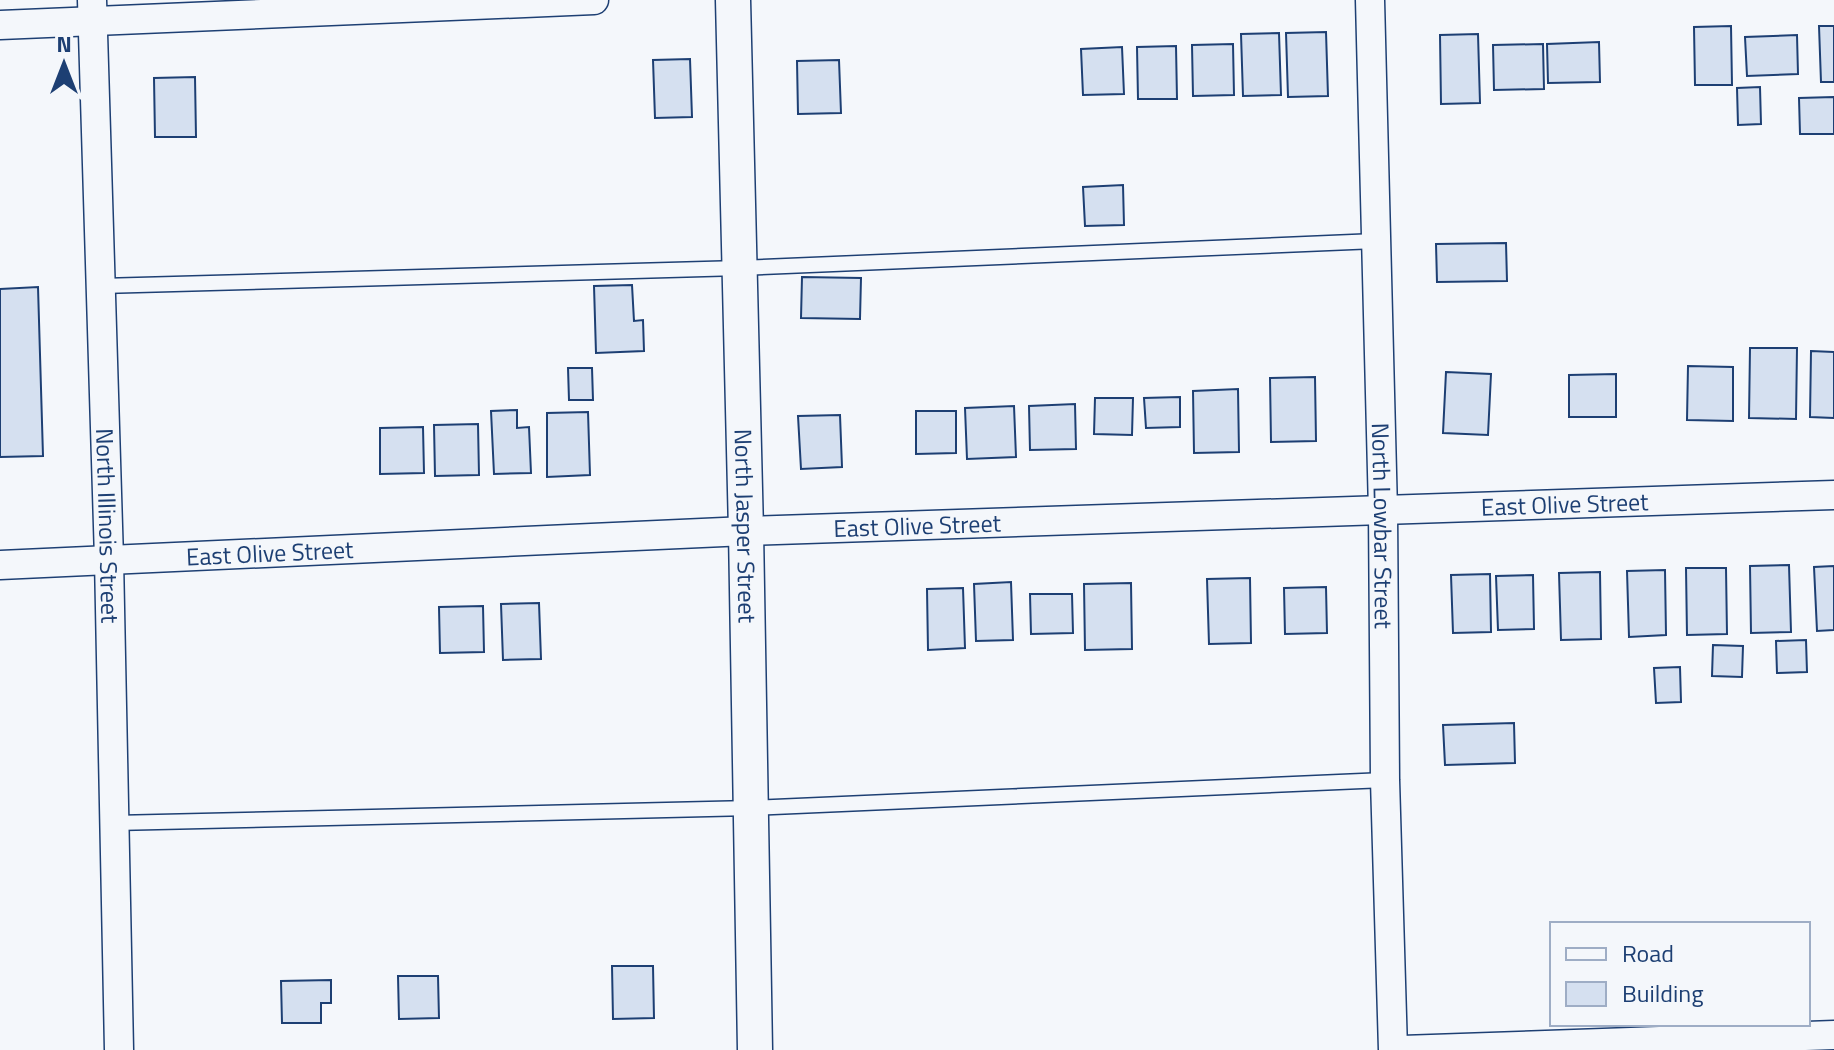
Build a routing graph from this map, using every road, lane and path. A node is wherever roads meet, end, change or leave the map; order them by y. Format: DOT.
graph roads {
  1 [pos="594,0"];
  2 [pos="733,0"];
  3 [pos="1370,0"];
  4 [pos="93,11"];
  5 [pos="0,25"];
  6 [pos="1376,241"];
  7 [pos="740,268"];
  8 [pos="101,286"];
  9 [pos="1834,495"];
  10 [pos="1383,511"];
  11 [pos="746,531"];
  12 [pos="109,559"];
  13 [pos="0,565"];
  14 [pos="1385,780"];
  15 [pos="751,808"];
  16 [pos="114,823"];
  17 [pos="1834,1035"];
  18 [pos="119,1050"];
  19 [pos="755,1050"];
  20 [pos="1393,1050"];
  21 [pos="1402,1050"];
  1 -- 4 [label="street"];
  2 -- 7 [label="street, North Jasper Street"];
  3 -- 6 [label="street, North Lowbar Street"];
  4 -- 5 [label="street"];
  4 -- 8 [label="street, North Illinois Street"];
  6 -- 7 [label="lane"];
  6 -- 10 [label="street, North Lowbar Street"];
  7 -- 8 [label="lane"];
  7 -- 11 [label="street, North Jasper Street"];
  8 -- 12 [label="street, North Illinois Street"];
  9 -- 10 [label="street, East Olive Street"];
  10 -- 11 [label="street, East Olive Street"];
  10 -- 14 [label="street, North Lowbar Street"];
  11 -- 12 [label="street, East Olive Street"];
  11 -- 15 [label="street, North Jasper Street"];
  12 -- 13 [label="street, East Olive Street"];
  12 -- 16 [label="street, North Illinois Street"];
  14 -- 15 [label="lane"];
  14 -- 20 [label="street, North Lowbar Street"];
  15 -- 16 [label="lane"];
  15 -- 19 [label="street, North Jasper Street"];
  16 -- 18 [label="street, North Illinois Street"];
  17 -- 21 [label="street"];
}
